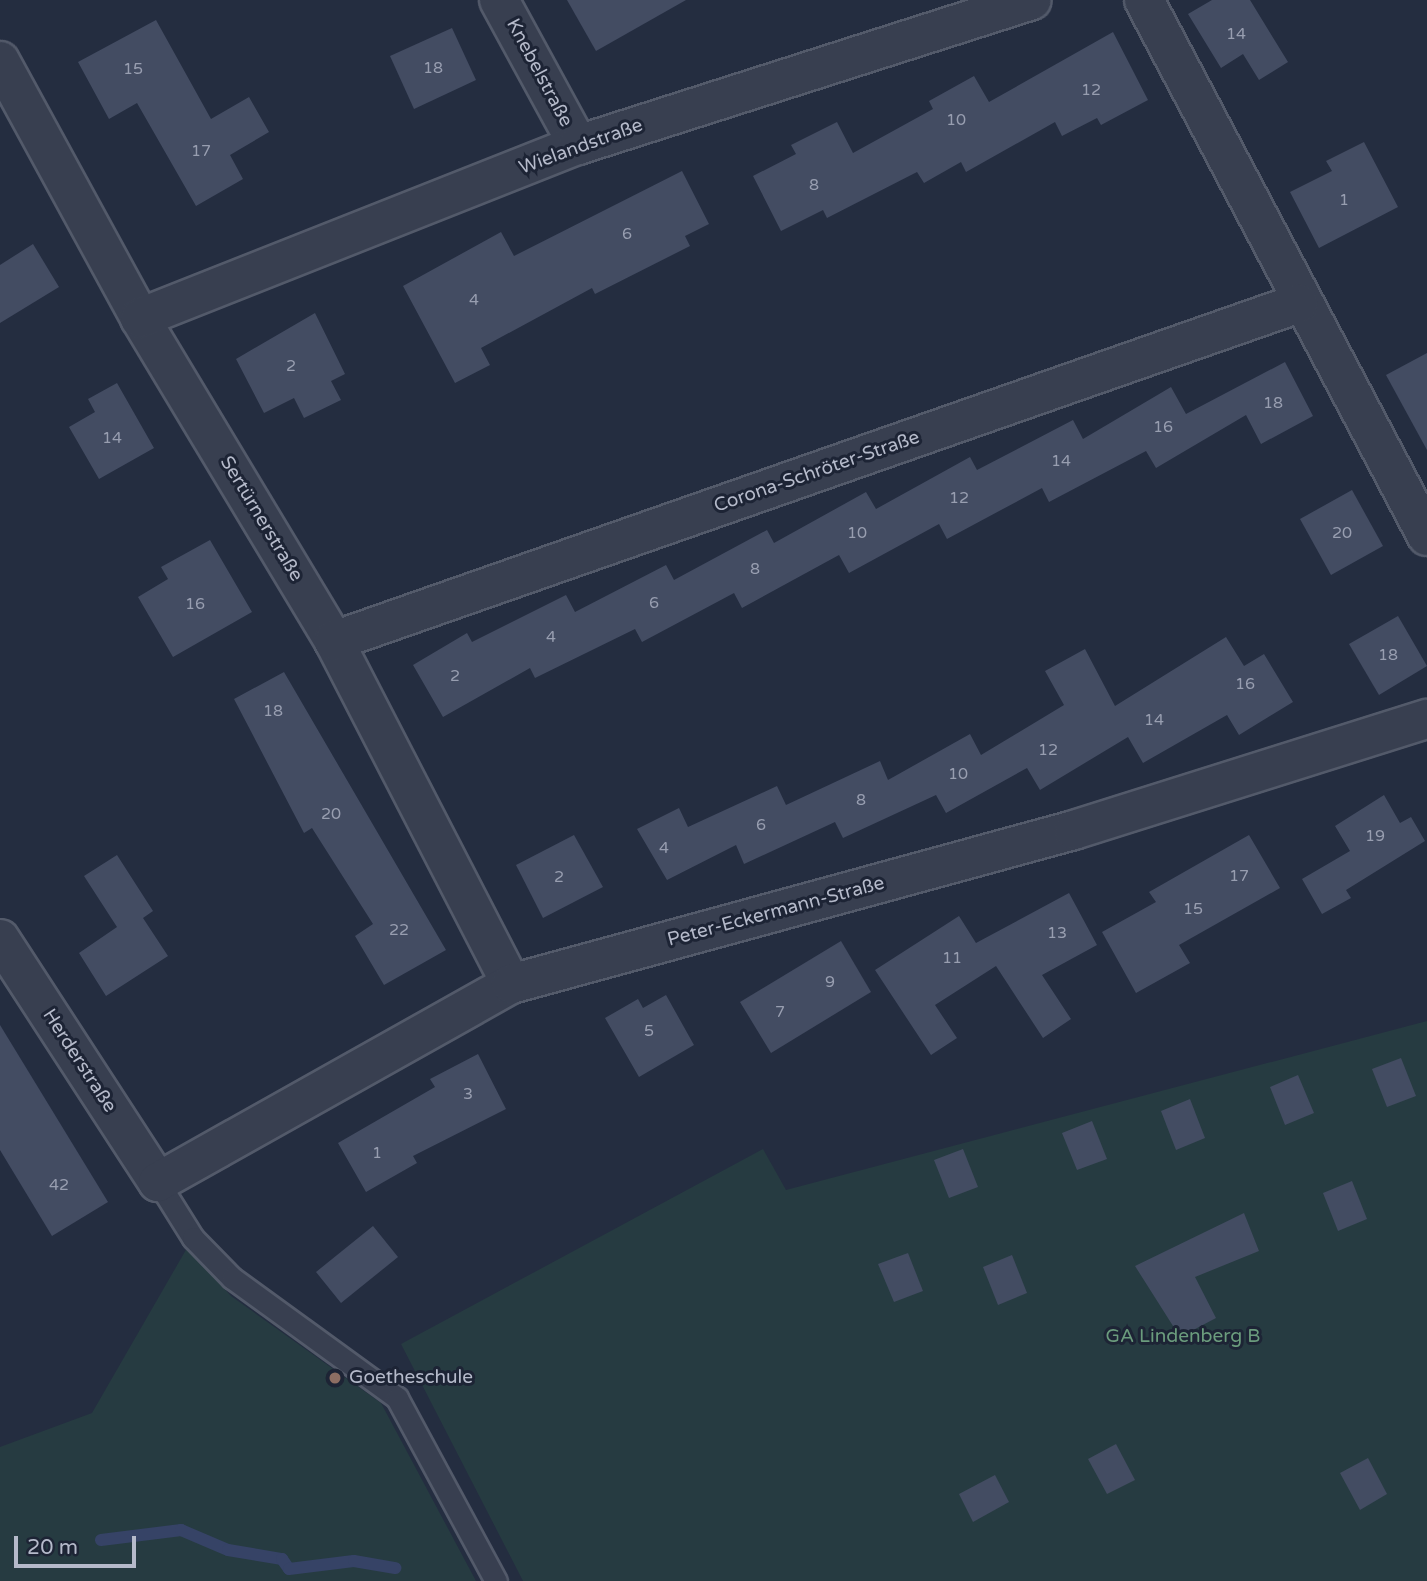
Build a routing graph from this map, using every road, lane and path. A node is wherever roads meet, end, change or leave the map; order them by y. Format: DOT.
graph roads {
  1 [pos="499,0"];
  2 [pos="1031,0"];
  3 [pos="1144,0"];
  4 [pos="0,61"];
  5 [pos="578,145"];
  6 [pos="1299,303"];
  7 [pos="140,318"];
  8 [pos="1427,536"];
  9 [pos="334,641"];
  10 [pos="1427,719"];
  11 [pos="0,939"];
  12 [pos="511,984"];
  13 [pos="158,1182"];
  14 [pos="496,1581"];
  1 -- 5 [label="street, Knebelstraße"];
  2 -- 5 [label="street, Wielandstraße"];
  3 -- 6 [label="street"];
  4 -- 7 [label="street, Sertürnerstraße"];
  5 -- 7 [label="street, Wielandstraße"];
  6 -- 8 [label="street"];
  6 -- 9 [label="street, Corona-Schröter-Straße"];
  7 -- 9 [label="street, Sertürnerstraße"];
  9 -- 12 [label="street, Sertürnerstraße"];
  10 -- 12 [label="street, Peter-Eckermann-Straße"];
  11 -- 13 [label="street, Herderstraße"];
  12 -- 13 [label="street, Peter-Eckermann-Straße"];
  13 -- 14 [label="lane"];
}
